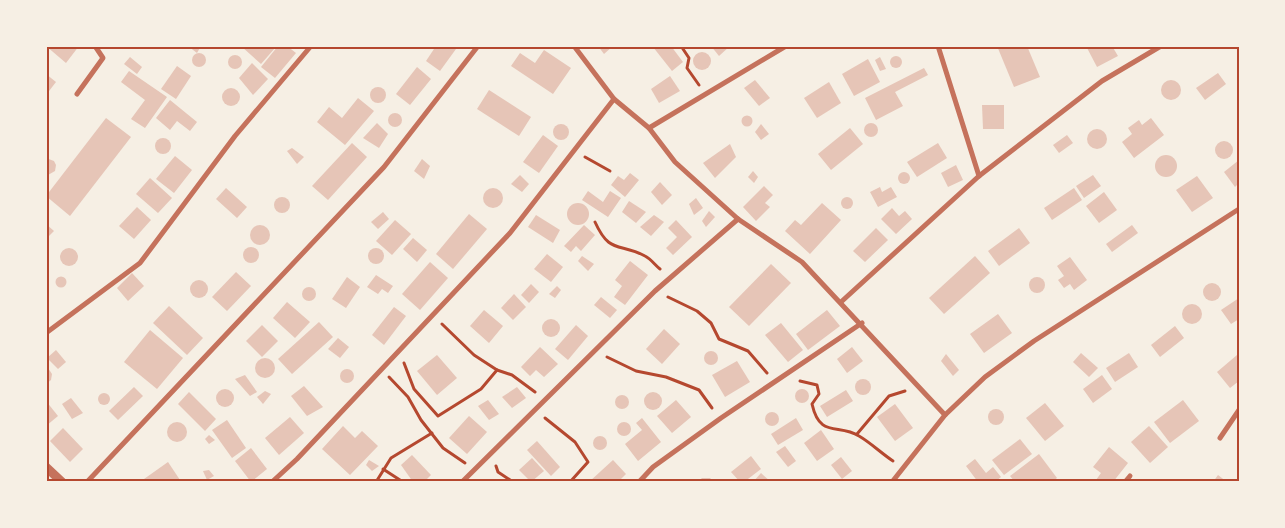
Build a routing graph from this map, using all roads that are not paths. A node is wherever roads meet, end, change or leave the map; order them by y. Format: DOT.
graph roads {
  1 [pos="95,46"];
  2 [pos="312,46"];
  3 [pos="478,46"];
  4 [pos="574,46"];
  5 [pos="786,46"];
  6 [pos="938,46"];
  7 [pos="1161,46"];
  8 [pos="77,94"];
  9 [pos="614,99"];
  10 [pos="648,128"];
  11 [pos="979,176"];
  12 [pos="1239,209"];
  13 [pos="738,219"];
  14 [pos="841,302"];
  15 [pos="862,324"];
  16 [pos="46,333"];
  17 [pos="1239,410"];
  18 [pos="945,415"];
  19 [pos="1220,438"];
  20 [pos="46,467"];
  21 [pos="1130,476"];
  22 [pos="62,482"];
  23 [pos="88,482"];
  24 [pos="272,482"];
  25 [pos="462,482"];
  26 [pos="639,482"];
  27 [pos="892,482"];
  28 [pos="1125,482"];
  1 -- 8 [label="street"];
  2 -- 16 [label="street"];
  3 -- 23 [label="street"];
  4 -- 9 [label="street"];
  5 -- 10 [label="street"];
  6 -- 11 [label="street"];
  7 -- 11 [label="street"];
  9 -- 10 [label="street"];
  9 -- 24 [label="street"];
  10 -- 13 [label="street"];
  11 -- 14 [label="street"];
  12 -- 18 [label="street"];
  13 -- 14 [label="street"];
  13 -- 25 [label="street"];
  14 -- 15 [label="street"];
  15 -- 18 [label="street"];
  15 -- 26 [label="street"];
  17 -- 19 [label="street"];
  18 -- 27 [label="street"];
  20 -- 22 [label="street"];
  21 -- 28 [label="street"];
}
